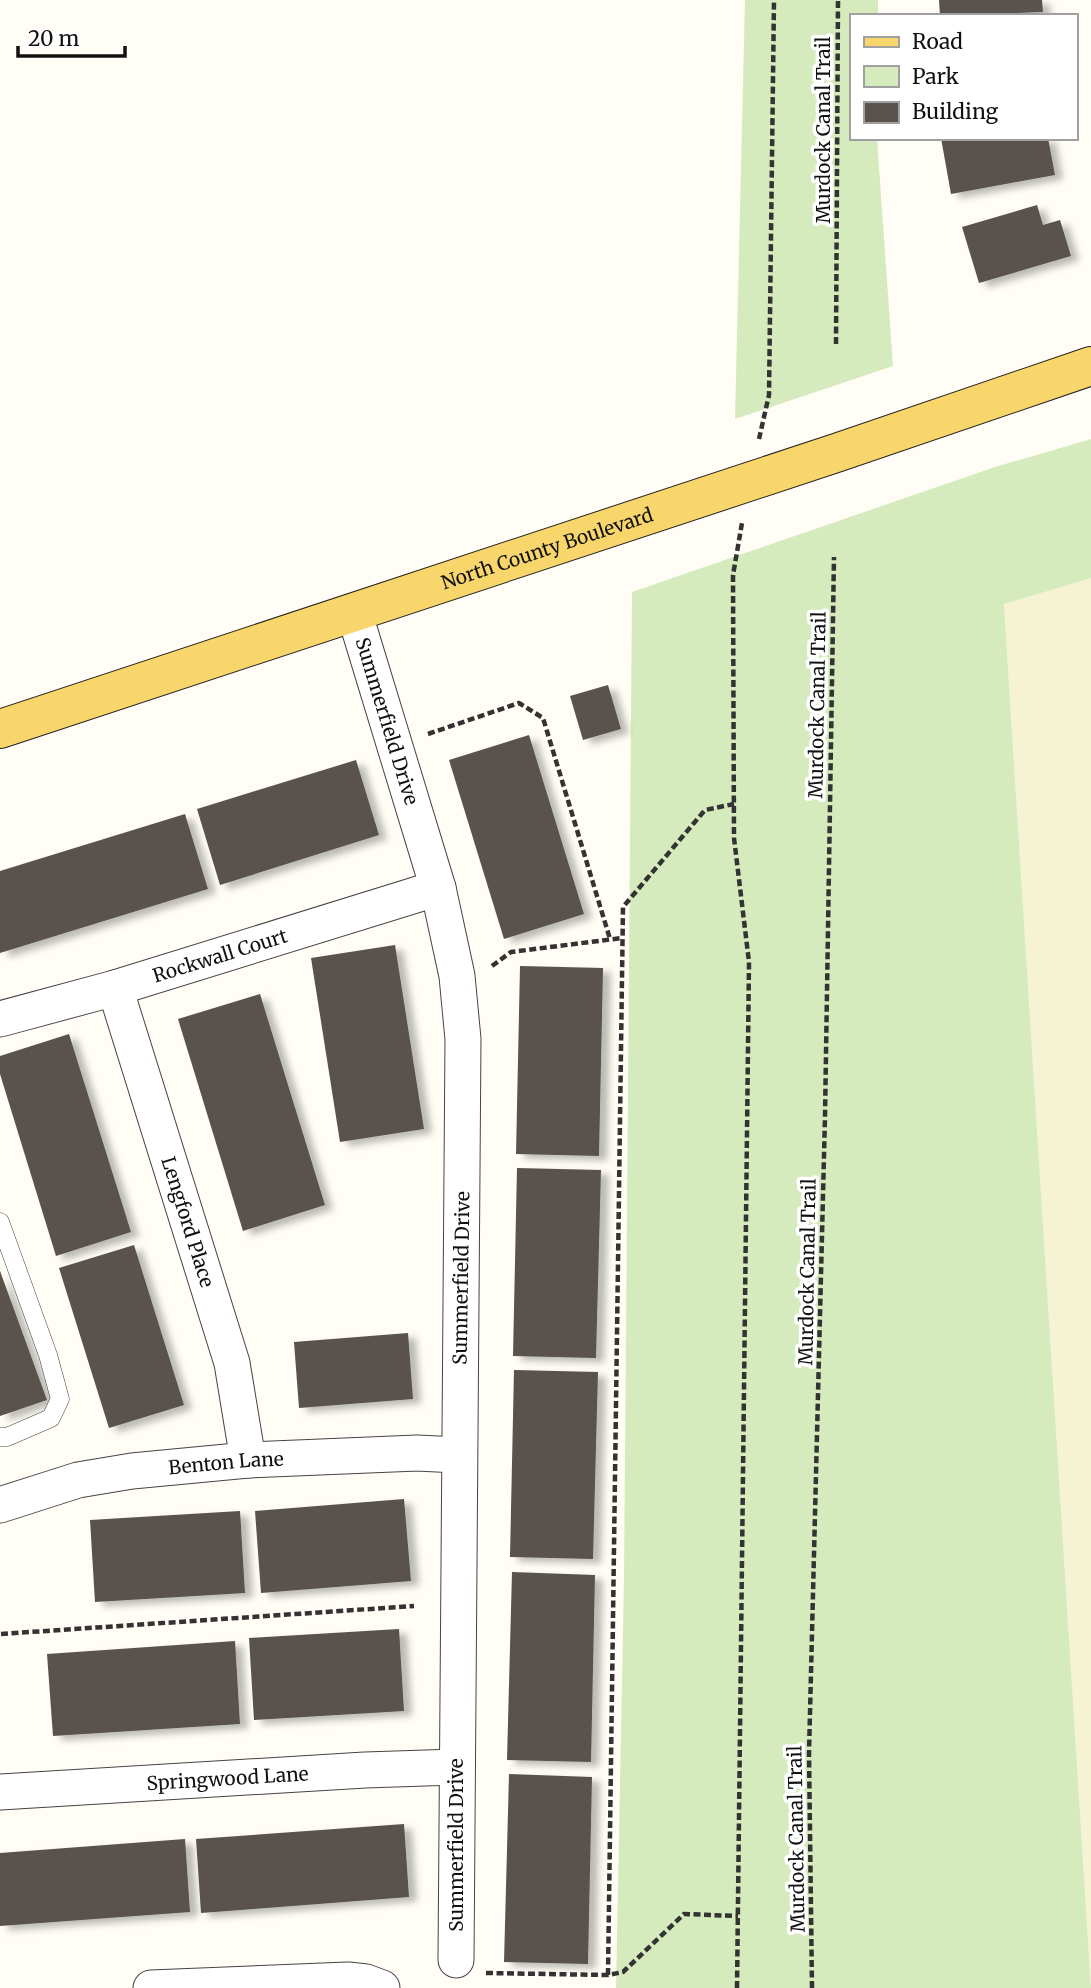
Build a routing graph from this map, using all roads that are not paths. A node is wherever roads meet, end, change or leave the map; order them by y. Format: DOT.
graph roads {
  1 [pos="1091,366"];
  2 [pos="354,612"];
  3 [pos="0,729"];
  4 [pos="438,888"];
  5 [pos="115,988"];
  6 [pos="0,1020"];
  7 [pos="0,1222"];
  8 [pos="0,1437"];
  9 [pos="458,1454"];
  10 [pos="248,1460"];
  11 [pos="0,1504"];
  12 [pos="456,1767"];
  13 [pos="0,1789"];
  14 [pos="467,1966"];
  15 [pos="379,1987"];
  16 [pos="151,1988"];
  1 -- 2 [label="main road, North County Boulevard"];
  2 -- 3 [label="main road, North County Boulevard"];
  2 -- 4 [label="street, Summerfield Drive"];
  4 -- 5 [label="street, Rockwall Court"];
  4 -- 9 [label="street, Summerfield Drive"];
  5 -- 6 [label="street, Rockwall Court"];
  5 -- 10 [label="street, Lengford Place"];
  7 -- 8 [label="lane"];
  9 -- 10 [label="street, Benton Lane"];
  9 -- 12 [label="street, Summerfield Drive"];
  10 -- 11 [label="street, Benton Lane"];
  12 -- 13 [label="street, Springwood Lane"];
  12 -- 14 [label="street, Summerfield Drive"];
  15 -- 16 [label="street"];
}
